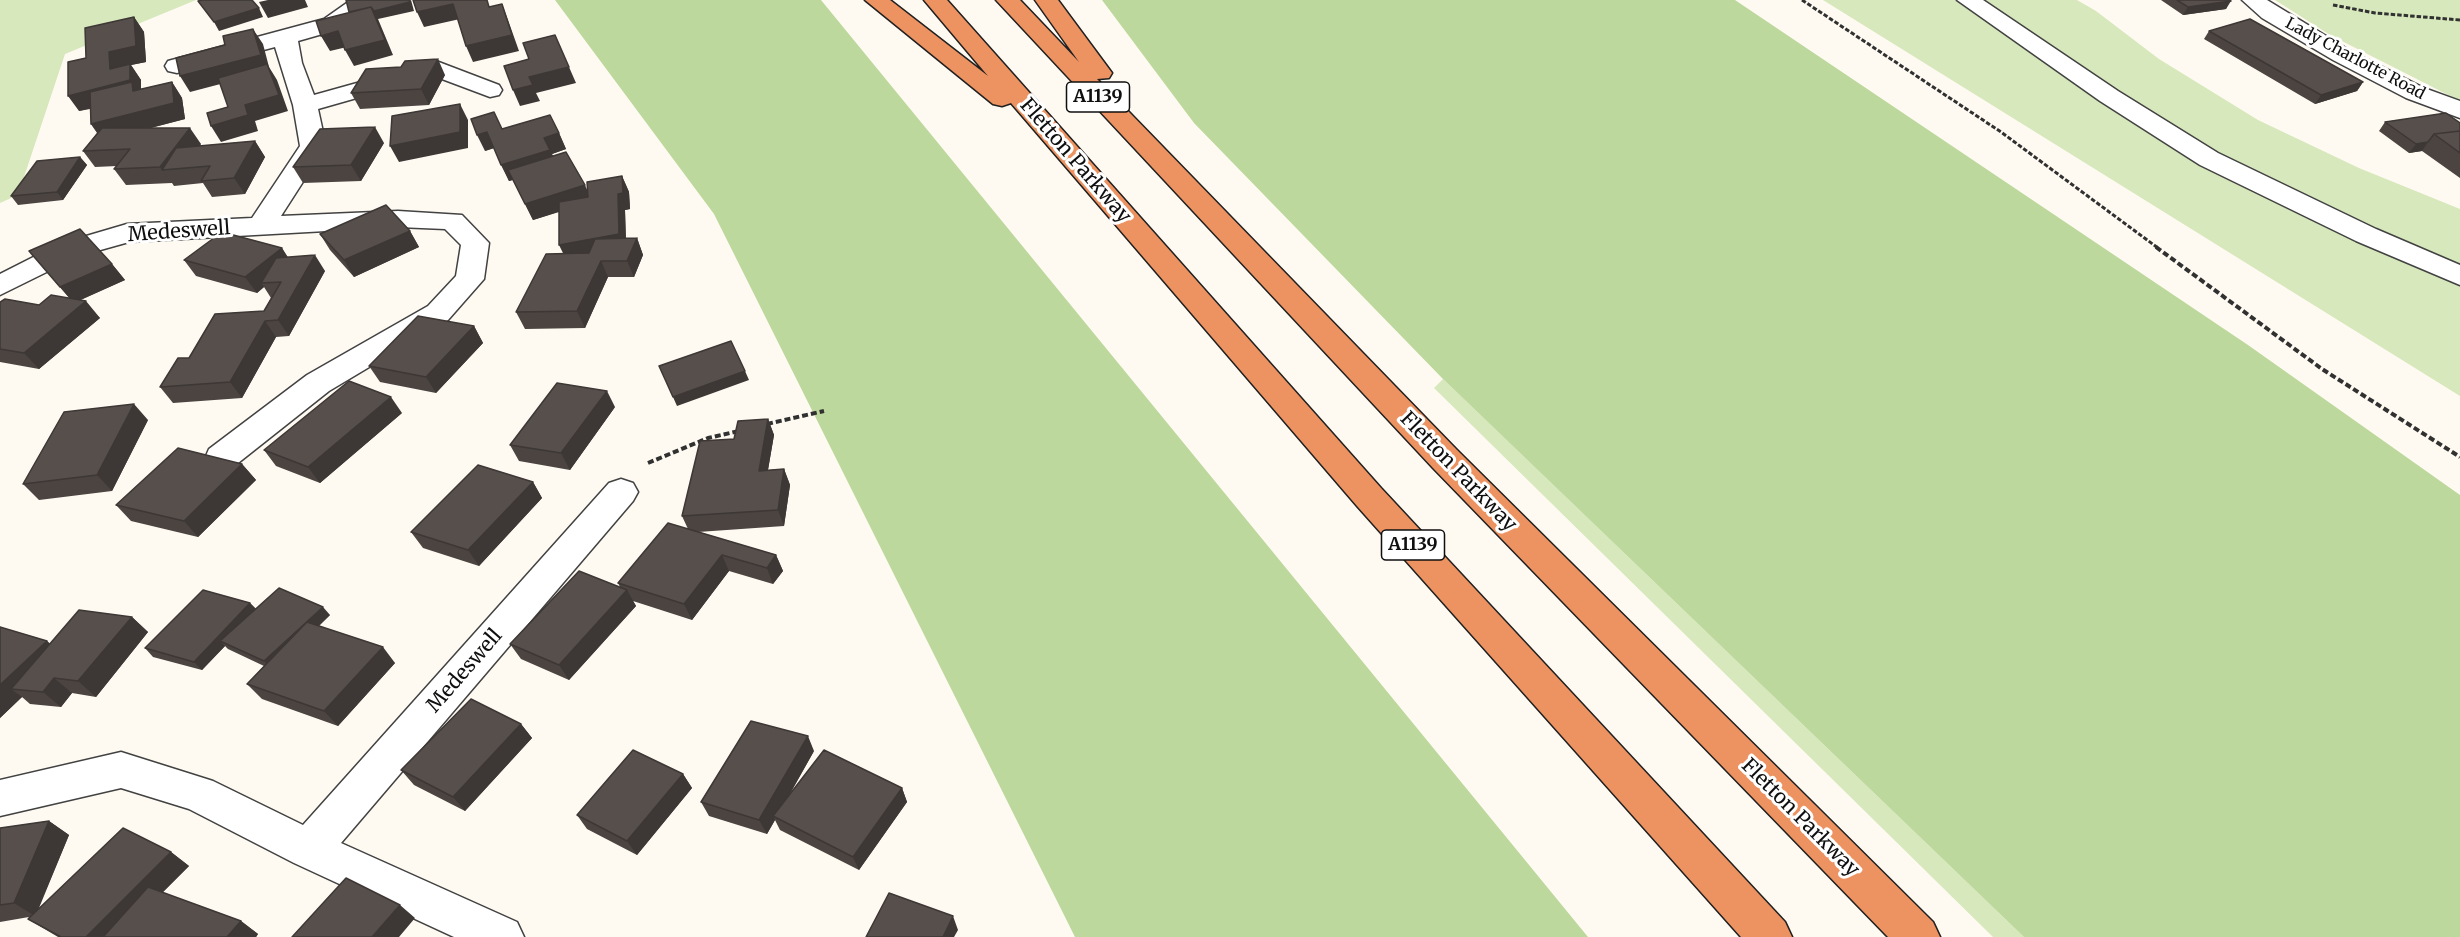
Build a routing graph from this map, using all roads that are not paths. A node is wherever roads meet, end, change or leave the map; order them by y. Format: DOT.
graph roads {
  1 [pos="366,0"];
  2 [pos="876,0"];
  3 [pos="935,0"];
  4 [pos="1007,0"];
  5 [pos="1046,0"];
  6 [pos="1968,0"];
  7 [pos="2253,0"];
  8 [pos="285,36"];
  9 [pos="177,66"];
  10 [pos="490,90"];
  11 [pos="305,105"];
  12 [pos="2460,110"];
  13 [pos="1062,147"];
  14 [pos="1189,194"];
  15 [pos="260,227"];
  16 [pos="2460,276"];
  17 [pos="0,286"];
  18 [pos="221,458"];
  19 [pos="621,492"];
  20 [pos="0,798"];
  21 [pos="309,849"];
  22 [pos="502,937"];
  23 [pos="1770,937"];
  24 [pos="1918,937"];
  1 -- 8 [label="street"];
  2 -- 13 [label="highway"];
  3 -- 13 [label="highway, Fletton Parkway / A1139"];
  4 -- 14 [label="highway, Fletton Parkway / A1139"];
  5 -- 14 [label="highway"];
  6 -- 16 [label="street"];
  7 -- 12 [label="street, Lady Charlotte Road"];
  8 -- 9 [label="street"];
  8 -- 11 [label="street"];
  10 -- 11 [label="street"];
  11 -- 15 [label="street"];
  13 -- 23 [label="highway, Fletton Parkway / A1139"];
  14 -- 24 [label="highway, Fletton Parkway / A1139"];
  15 -- 17 [label="street, Medeswell"];
  15 -- 18 [label="street, Medeswell"];
  19 -- 21 [label="street, Medeswell"];
  20 -- 21 [label="street"];
  21 -- 22 [label="street"];
}
